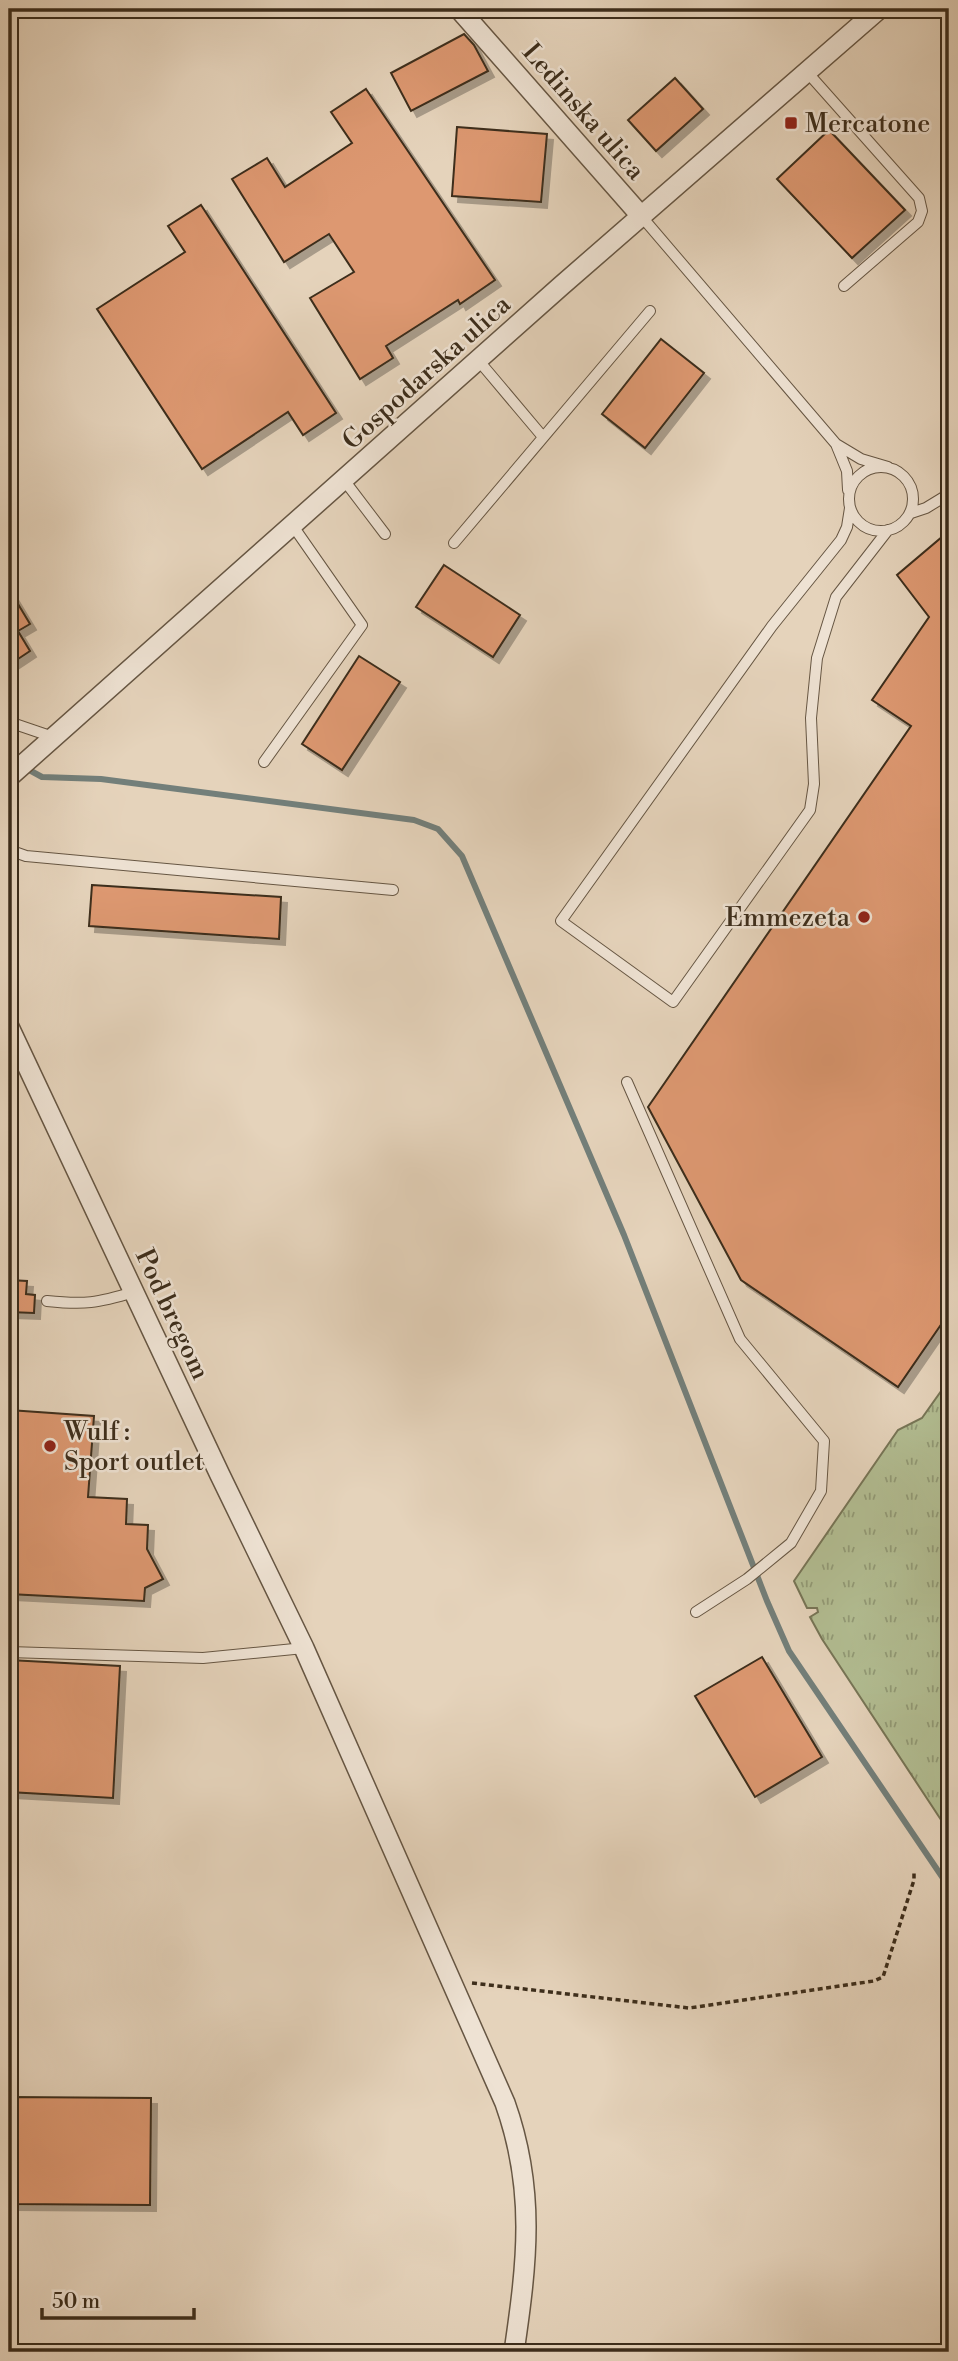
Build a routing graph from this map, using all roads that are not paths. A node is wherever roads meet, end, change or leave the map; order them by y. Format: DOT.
graph roads {
  1 [pos="459,9"];
  2 [pos="879,9"];
  3 [pos="807,72"];
  4 [pos="642,217"];
  5 [pos="844,286"];
  6 [pos="650,311"];
  7 [pos="479,361"];
  8 [pos="543,437"];
  9 [pos="836,444"];
  10 [pos="888,467"];
  11 [pos="344,480"];
  12 [pos="949,494"];
  13 [pos="849,503"];
  14 [pos="911,513"];
  15 [pos="293,526"];
  16 [pos="888,530"];
  17 [pos="385,534"];
  18 [pos="454,543"];
  19 [pos="9,722"];
  20 [pos="53,738"];
  21 [pos="264,762"];
  22 [pos="9,777"];
  23 [pos="9,850"];
  24 [pos="393,890"];
  25 [pos="9,1027"];
  26 [pos="627,1082"];
  27 [pos="134,1292"];
  28 [pos="47,1301"];
  29 [pos="696,1612"];
  30 [pos="304,1648"];
  31 [pos="9,1652"];
  32 [pos="514,2352"];
  1 -- 4 [label="street, Ledinska ulica"];
  2 -- 3 [label="street, Gospodarska ulica"];
  3 -- 4 [label="street, Gospodarska ulica"];
  3 -- 5 [label="lane"];
  4 -- 7 [label="street, Gospodarska ulica"];
  4 -- 9 [label="lane"];
  6 -- 8 [label="lane"];
  7 -- 8 [label="lane"];
  7 -- 11 [label="street, Gospodarska ulica"];
  8 -- 18 [label="lane"];
  9 -- 10 [label="lane"];
  9 -- 13 [label="lane"];
  10 -- 13 [label="lane"];
  10 -- 14 [label="lane"];
  11 -- 15 [label="street, Gospodarska ulica"];
  11 -- 17 [label="lane"];
  12 -- 14 [label="lane"];
  13 -- 16 [label="lane"];
  13 -- 16 [label="lane"];
  14 -- 16 [label="lane"];
  15 -- 20 [label="street, Gospodarska ulica"];
  15 -- 21 [label="lane"];
  19 -- 20 [label="lane"];
  20 -- 22 [label="street, Gospodarska ulica"];
  23 -- 24 [label="lane"];
  25 -- 27 [label="street, Pod bregom"];
  26 -- 29 [label="lane"];
  27 -- 28 [label="lane"];
  27 -- 30 [label="street, Pod bregom"];
  30 -- 31 [label="lane"];
  30 -- 32 [label="street, Pod bregom"];
}
